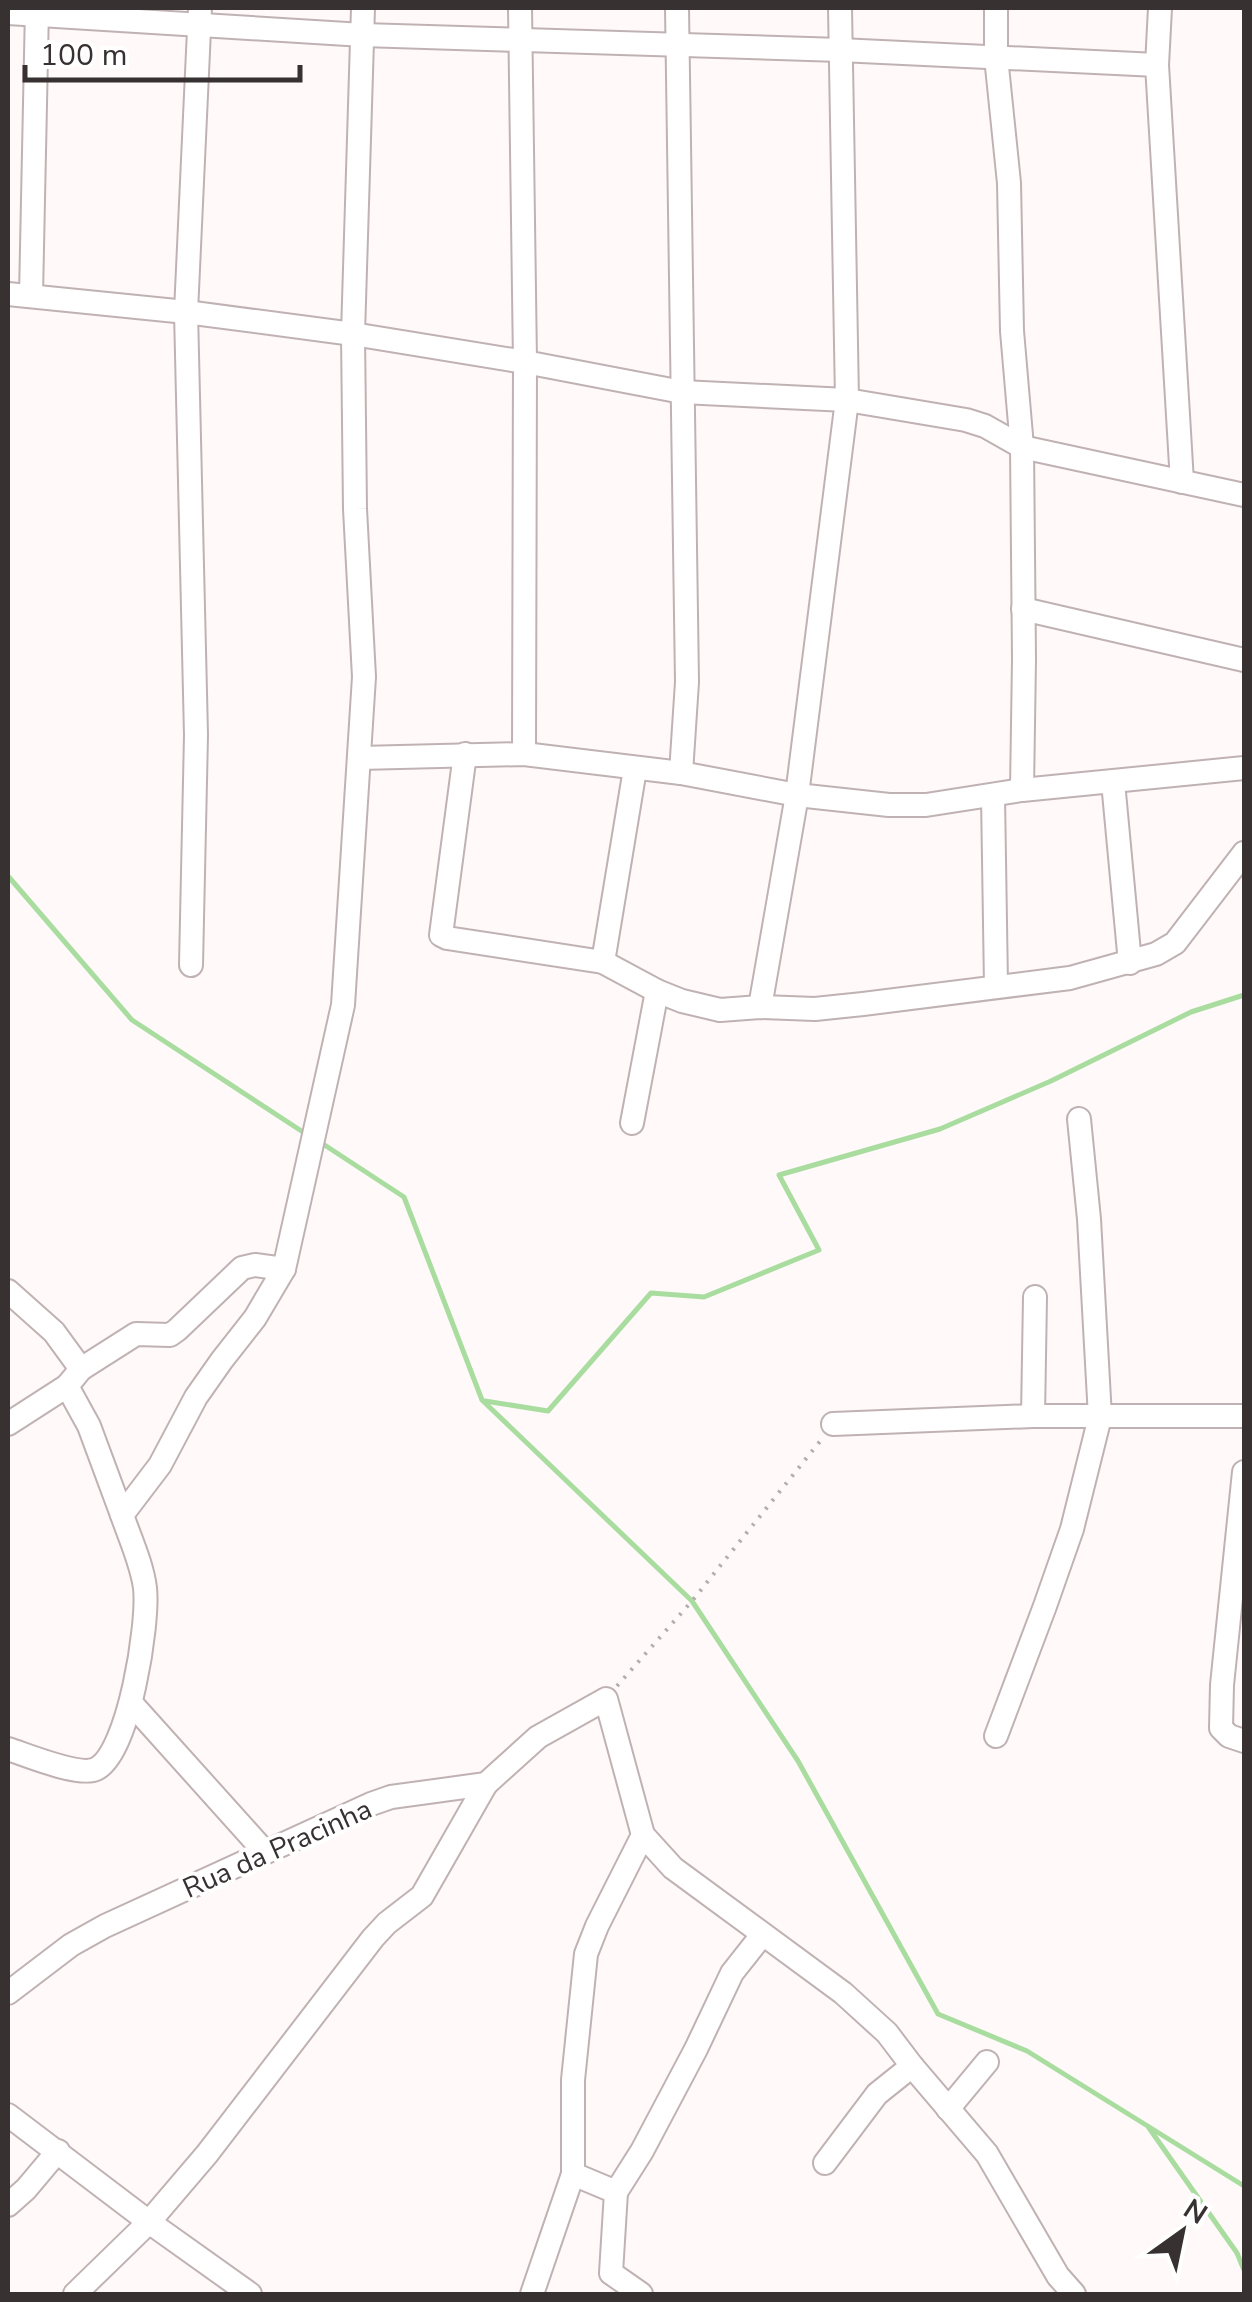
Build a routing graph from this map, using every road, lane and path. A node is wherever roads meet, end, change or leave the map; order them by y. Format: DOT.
graph roads {
  1 [pos="364,8"];
  2 [pos="520,8"];
  3 [pos="677,8"];
  4 [pos="840,8"];
  5 [pos="996,8"];
  6 [pos="1160,8"];
  7 [pos="37,11"];
  8 [pos="8,14"];
  9 [pos="200,16"];
  10 [pos="363,35"];
  11 [pos="519,40"];
  12 [pos="677,46"];
  13 [pos="840,50"];
  14 [pos="996,57"];
  15 [pos="1157,64"];
  16 [pos="19,295"];
  17 [pos="186,312"];
  18 [pos="353,334"];
  19 [pos="525,362"];
  20 [pos="682,392"];
  21 [pos="847,400"];
  22 [pos="1022,446"];
  23 [pos="1182,482"];
  24 [pos="1244,496"];
  25 [pos="1023,609"];
  26 [pos="1244,660"];
  27 [pos="465,754"];
  28 [pos="524,754"];
  29 [pos="360,758"];
  30 [pos="1244,768"];
  31 [pos="635,769"];
  32 [pos="681,774"];
  33 [pos="1113,782"];
  34 [pos="1022,790"];
  35 [pos="797,796"];
  36 [pos="993,796"];
  37 [pos="1244,853"];
  38 [pos="603,962"];
  39 [pos="1130,962"];
  40 [pos="192,965"];
  41 [pos="996,986"];
  42 [pos="657,991"];
  43 [pos="760,1007"];
  44 [pos="1079,1119"];
  45 [pos="632,1123"];
  46 [pos="284,1269"];
  47 [pos="8,1291"];
  48 [pos="1035,1297"];
  49 [pos="74,1378"];
  50 [pos="1033,1416"];
  51 [pos="1244,1416"];
  52 [pos="1100,1418"];
  53 [pos="8,1424"];
  54 [pos="834,1424"];
  55 [pos="1244,1472"];
  56 [pos="122,1515"];
  57 [pos="606,1699"];
  58 [pos="132,1704"];
  59 [pos="996,1736"];
  60 [pos="1244,1741"];
  61 [pos="8,1749"];
  62 [pos="486,1784"];
  63 [pos="643,1835"];
  64 [pos="266,1852"];
  65 [pos="762,1935"];
  66 [pos="8,1994"];
  67 [pos="987,2062"];
  68 [pos="912,2066"];
  69 [pos="948,2109"];
  70 [pos="8,2115"];
  71 [pos="58,2151"];
  72 [pos="825,2163"];
  73 [pos="574,2174"];
  74 [pos="616,2192"];
  75 [pos="8,2206"];
  76 [pos="149,2222"];
  77 [pos="608,2284"];
  78 [pos="75,2294"];
  79 [pos="250,2294"];
  80 [pos="532,2294"];
  81 [pos="641,2294"];
  82 [pos="1074,2294"];
  1 -- 10 [label="street"];
  2 -- 11 [label="street"];
  3 -- 12 [label="street"];
  4 -- 13 [label="street"];
  5 -- 14 [label="street"];
  6 -- 15 [label="street"];
  7 -- 8 [label="street"];
  7 -- 9 [label="street"];
  7 -- 16 [label="street"];
  9 -- 10 [label="street"];
  9 -- 17 [label="street"];
  10 -- 11 [label="street"];
  10 -- 18 [label="street"];
  11 -- 12 [label="street"];
  11 -- 19 [label="street"];
  12 -- 13 [label="street"];
  12 -- 20 [label="street"];
  13 -- 14 [label="street"];
  13 -- 21 [label="street"];
  14 -- 15 [label="street"];
  14 -- 22 [label="street"];
  15 -- 23 [label="street"];
  16 -- 17 [label="street"];
  17 -- 18 [label="street"];
  17 -- 40 [label="street"];
  18 -- 19 [label="street"];
  18 -- 29 [label="street"];
  19 -- 20 [label="street"];
  19 -- 28 [label="street"];
  20 -- 21 [label="street"];
  20 -- 32 [label="street"];
  21 -- 22 [label="street"];
  21 -- 35 [label="street"];
  22 -- 23 [label="street"];
  22 -- 25 [label="street"];
  23 -- 24 [label="street"];
  25 -- 26 [label="street"];
  25 -- 34 [label="street"];
  27 -- 28 [label="street"];
  27 -- 29 [label="street"];
  27 -- 38 [label="street"];
  28 -- 31 [label="street"];
  29 -- 46 [label="street"];
  30 -- 33 [label="street"];
  31 -- 32 [label="street"];
  31 -- 38 [label="street"];
  32 -- 35 [label="street"];
  33 -- 34 [label="street"];
  33 -- 39 [label="street"];
  34 -- 36 [label="street"];
  35 -- 36 [label="street"];
  35 -- 43 [label="street"];
  36 -- 41 [label="street"];
  37 -- 39 [label="street"];
  38 -- 42 [label="street"];
  39 -- 41 [label="street"];
  41 -- 43 [label="street"];
  42 -- 43 [label="street"];
  42 -- 45 [label="street"];
  44 -- 52 [label="street"];
  46 -- 49 [label="street"];
  46 -- 56 [label="street"];
  47 -- 49 [label="street"];
  48 -- 50 [label="street"];
  49 -- 53 [label="street"];
  49 -- 56 [label="street"];
  50 -- 52 [label="street"];
  50 -- 54 [label="street"];
  51 -- 52 [label="street"];
  52 -- 59 [label="street"];
  54 -- 57 [label="path"];
  55 -- 60 [label="street"];
  56 -- 58 [label="street"];
  57 -- 62 [label="street"];
  57 -- 63 [label="street"];
  58 -- 61 [label="street"];
  58 -- 64 [label="street"];
  62 -- 64 [label="street, Rua da Pracinha"];
  62 -- 76 [label="street"];
  63 -- 65 [label="street"];
  63 -- 73 [label="street"];
  64 -- 66 [label="street, Rua da Pracinha"];
  65 -- 68 [label="street"];
  65 -- 74 [label="street"];
  67 -- 69 [label="street"];
  68 -- 69 [label="street"];
  68 -- 72 [label="street"];
  69 -- 82 [label="street"];
  70 -- 71 [label="street"];
  71 -- 75 [label="street"];
  71 -- 76 [label="street"];
  73 -- 74 [label="street"];
  73 -- 80 [label="street"];
  74 -- 77 [label="street"];
  76 -- 78 [label="street"];
  76 -- 79 [label="street"];
  77 -- 81 [label="street"];
}
